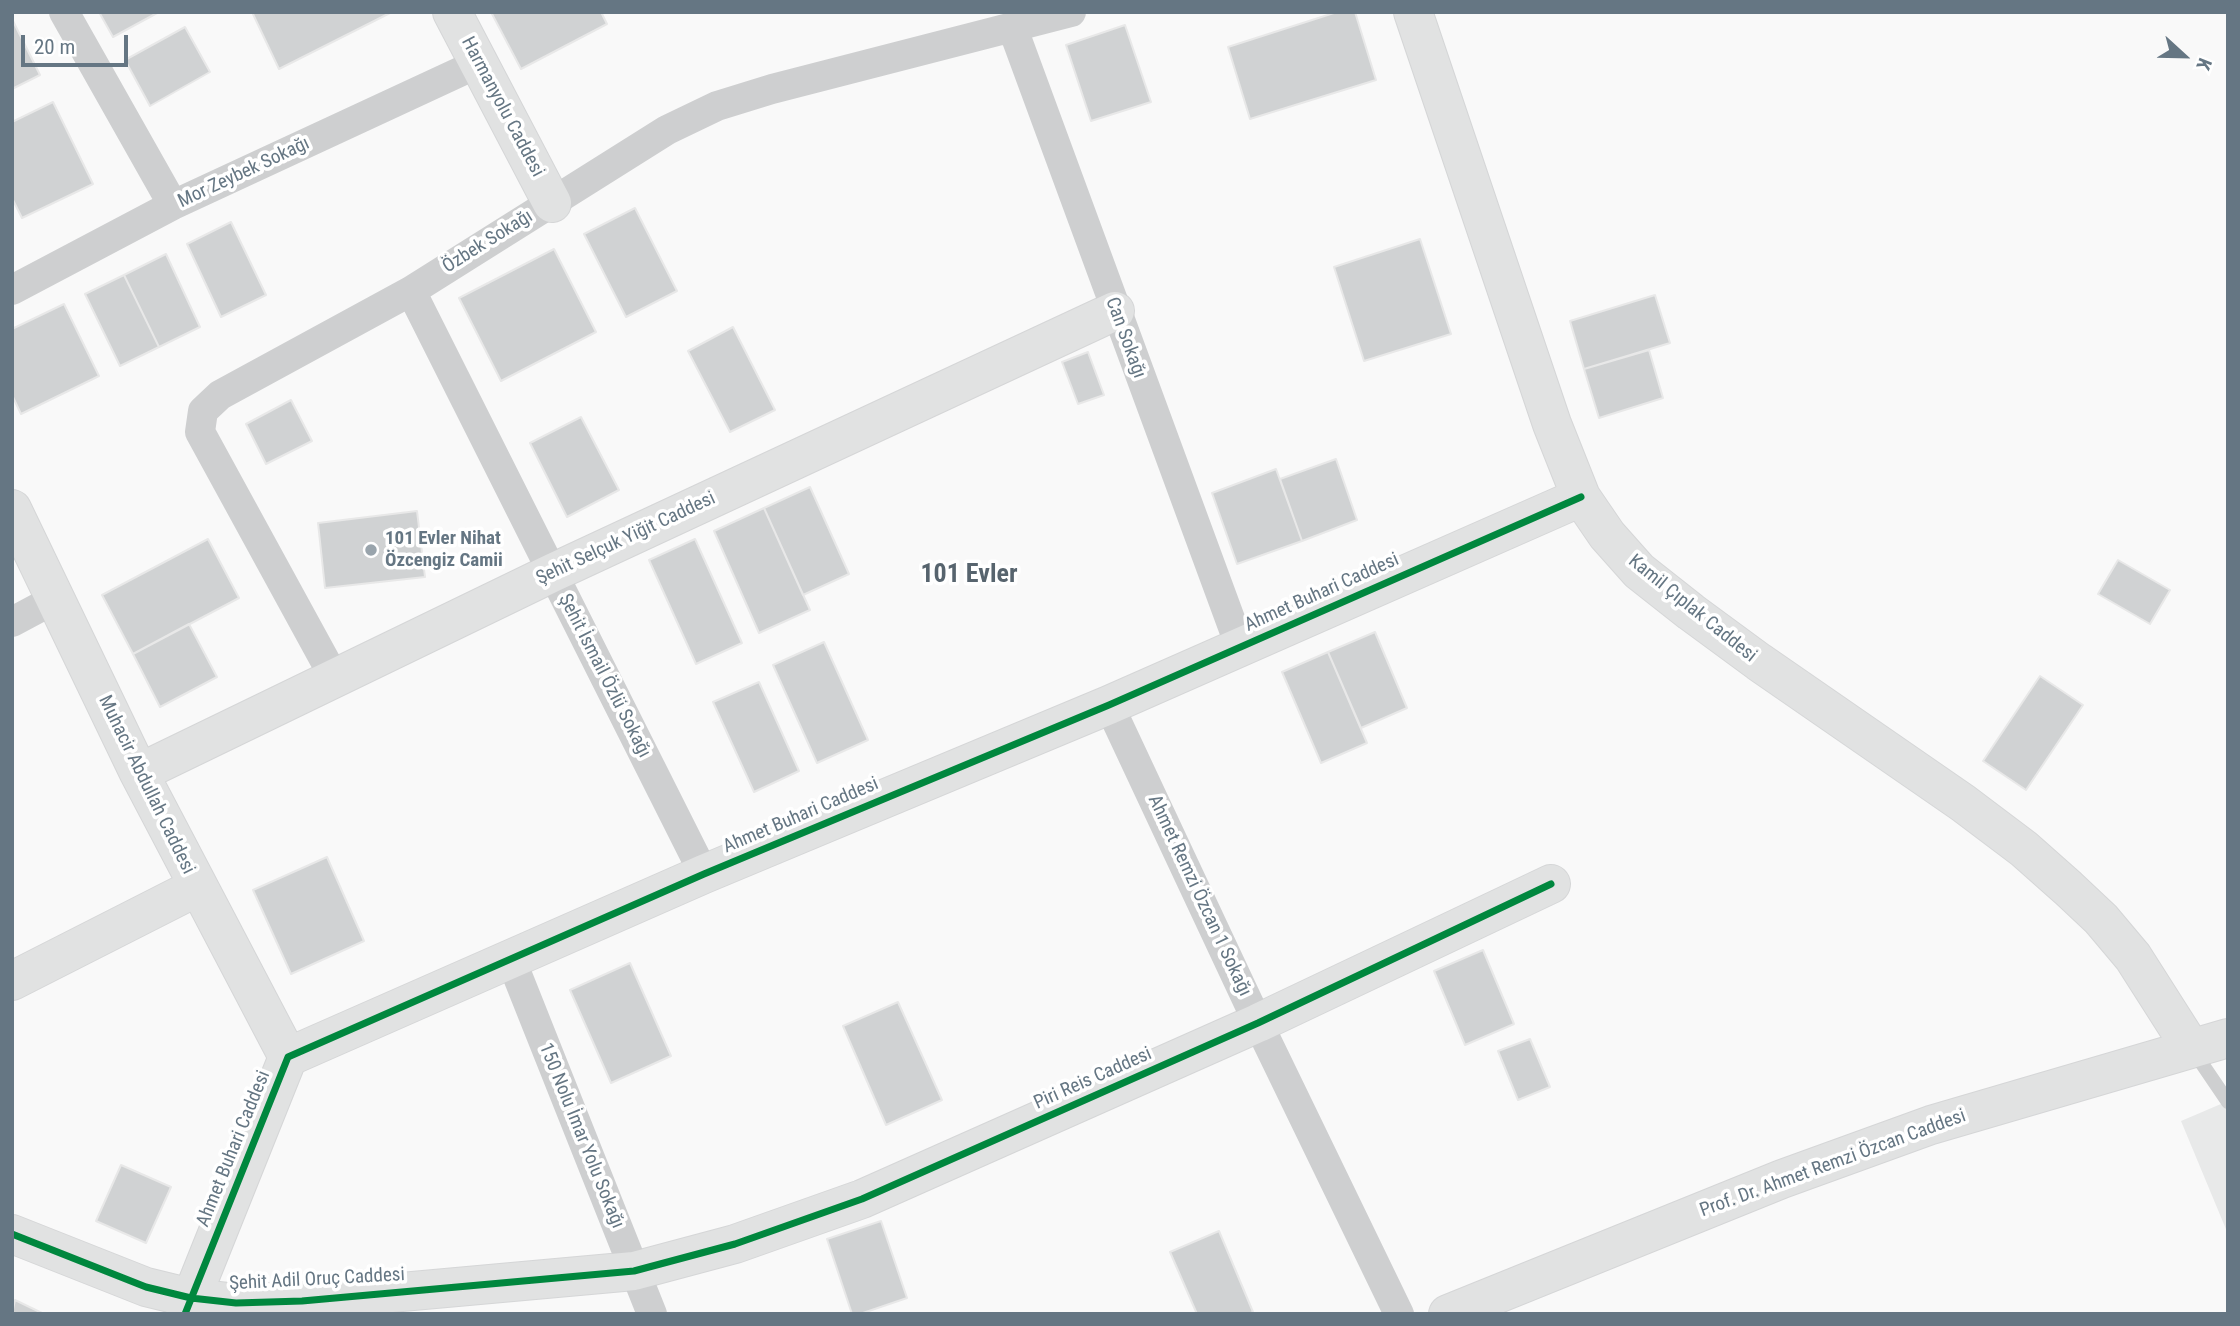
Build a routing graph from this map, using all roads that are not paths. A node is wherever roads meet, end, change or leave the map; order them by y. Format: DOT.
graph roads {
  1 [pos="64,12"];
  2 [pos="452,12"];
  3 [pos="1071,12"];
  4 [pos="1413,12"];
  5 [pos="1013,29"];
  6 [pos="479,63"];
  7 [pos="552,203"];
  8 [pos="173,205"];
  9 [pos="12,290"];
  10 [pos="411,291"];
  11 [pos="1115,311"];
  12 [pos="1581,497"];
  13 [pos="12,509"];
  14 [pos="552,573"];
  15 [pos="55,599"];
  16 [pos="12,622"];
  17 [pos="1240,646"];
  18 [pos="334,677"];
  19 [pos="1109,705"];
  20 [pos="139,773"];
  21 [pos="704,874"];
  22 [pos="1551,884"];
  23 [pos="197,887"];
  24 [pos="510,957"];
  25 [pos="12,981"];
  26 [pos="1258,1023"];
  27 [pos="2228,1038"];
  28 [pos="2191,1048"];
  29 [pos="288,1057"];
  30 [pos="2228,1102"];
  31 [pos="12,1234"];
  32 [pos="634,1271"];
  33 [pos="188,1306"];
  34 [pos="652,1314"];
  35 [pos="1399,1314"];
  36 [pos="1448,1314"];
  1 -- 8 [label="street"];
  2 -- 6 [label="street, Harmanyolu Caddesi"];
  3 -- 5 [label="street, Özbek Sokağı"];
  4 -- 12 [label="street, Kamil Çıplak Caddesi"];
  5 -- 7 [label="street, Özbek Sokağı"];
  5 -- 11 [label="street, Can Sokağı"];
  6 -- 7 [label="street, Harmanyolu Caddesi"];
  6 -- 8 [label="street, Mor Zeybek Sokağı"];
  7 -- 10 [label="street, Özbek Sokağı"];
  8 -- 9 [label="street, Mor Zeybek Sokağı"];
  10 -- 14 [label="street, Şehit İsmail Özlü Sokağı"];
  10 -- 18 [label="street, Özbek Sokağı"];
  11 -- 14 [label="street, Şehit Selçuk Yiğit Caddesi"];
  11 -- 17 [label="street, Can Sokağı"];
  12 -- 17 [label="street, Ahmet Buhari Caddesi"];
  12 -- 28 [label="street, Kamil Çıplak Caddesi"];
  13 -- 15 [label="street, Muhacir Abdullah Caddesi"];
  14 -- 18 [label="street, Şehit Selçuk Yiğit Caddesi"];
  14 -- 21 [label="street, Şehit İsmail Özlü Sokağı"];
  15 -- 16 [label="street"];
  15 -- 20 [label="street, Muhacir Abdullah Caddesi"];
  17 -- 19 [label="street, Ahmet Buhari Caddesi"];
  18 -- 20 [label="street, Şehit Selçuk Yiğit Caddesi"];
  19 -- 21 [label="street, Ahmet Buhari Caddesi"];
  19 -- 26 [label="street, Ahmet Remzi Özcan 1 Sokağı"];
  20 -- 23 [label="street, Muhacir Abdullah Caddesi"];
  21 -- 24 [label="street, Ahmet Buhari Caddesi"];
  22 -- 26 [label="street, Piri Reis Caddesi"];
  23 -- 25 [label="street"];
  23 -- 29 [label="street, Muhacir Abdullah Caddesi"];
  24 -- 29 [label="street, Ahmet Buhari Caddesi"];
  24 -- 32 [label="street, 150 Nolu İmar Yolu Sokağı"];
  26 -- 32 [label="street, Piri Reis Caddesi"];
  26 -- 35 [label="street, Ahmet Remzi Özcan 1 Sokağı"];
  27 -- 28 [label="street, Prof. Dr. Ahmet Remzi Özcan Caddesi"];
  28 -- 30 [label="lane"];
  28 -- 36 [label="street, Prof. Dr. Ahmet Remzi Özcan Caddesi"];
  29 -- 33 [label="street, Ahmet Buhari Caddesi"];
  31 -- 33 [label="street, Şehit Adil Oruç Caddesi"];
  32 -- 33 [label="street, Şehit Adil Oruç Caddesi"];
  32 -- 34 [label="street, 150 Nolu İmar Yolu Sokağı"];
}
